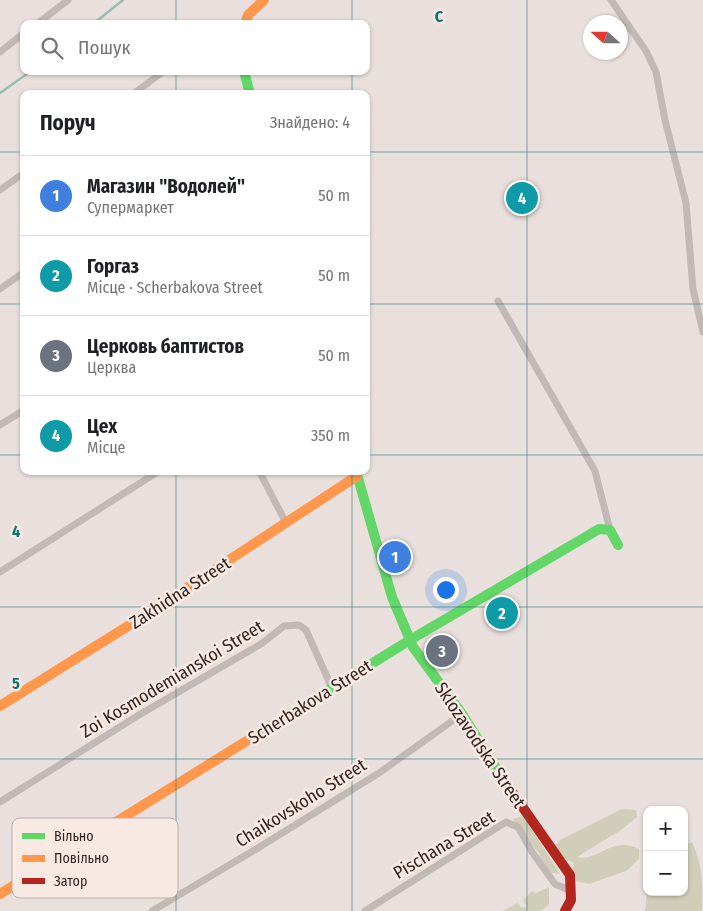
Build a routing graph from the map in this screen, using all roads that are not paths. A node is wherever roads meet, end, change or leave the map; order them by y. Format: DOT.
graph roads {
  1 [pos="68,0"];
  2 [pos="264,0"];
  3 [pos="611,0"];
  4 [pos="41,20"];
  5 [pos="247,20"];
  6 [pos="20,37"];
  7 [pos="0,52"];
  8 [pos="160,75"];
  9 [pos="245,75"];
  10 [pos="144,90"];
  11 [pos="249,90"];
  12 [pos="20,176"];
  13 [pos="0,190"];
  14 [pos="20,275"];
  15 [pos="0,290"];
  16 [pos="498,301"];
  17 [pos="703,332"];
  18 [pos="20,412"];
  19 [pos="0,425"];
  20 [pos="153,475"];
  21 [pos="261,475"];
  22 [pos="356,475"];
  23 [pos="357,475"];
  24 [pos="286,523"];
  25 [pos="610,530"];
  26 [pos="618,545"];
  27 [pos="0,572"];
  28 [pos="410,640"];
  29 [pos="332,688"];
  30 [pos="0,706"];
  31 [pos="462,714"];
  32 [pos="0,802"];
  33 [pos="122,818"];
  34 [pos="12,887"];
  35 [pos="0,894"];
  36 [pos="178,896"];
  37 [pos="571,896"];
  38 [pos="174,898"];
  39 [pos="152,911"];
  40 [pos="365,911"];
  41 [pos="565,911"];
  1 -- 4 [label="street"];
  2 -- 5 [label="street"];
  3 -- 17 [label="street"];
  6 -- 7 [label="street"];
  8 -- 10 [label="street"];
  9 -- 11 [label="street"];
  12 -- 13 [label="street"];
  14 -- 15 [label="street"];
  16 -- 25 [label="street"];
  18 -- 19 [label="street"];
  20 -- 27 [label="street"];
  21 -- 24 [label="street"];
  22 -- 24 [label="street, Zakhidna Street"];
  23 -- 28 [label="street, Sklozavodska Street"];
  24 -- 30 [label="street, Zakhidna Street"];
  25 -- 26 [label="street"];
  25 -- 28 [label="street, Scherbakova Street"];
  28 -- 29 [label="street, Scherbakova Street"];
  28 -- 31 [label="street, Sklozavodska Street"];
  29 -- 32 [label="street, Zoi Kosmodemianskoi Street"];
  29 -- 33 [label="street, Scherbakova Street"];
  31 -- 36 [label="street, Chaikovskoho Street"];
  31 -- 37 [label="street, Sklozavodska Street"];
  34 -- 35 [label="street, Scherbakova Street"];
  37 -- 40 [label="street, Pischana Street"];
  37 -- 41 [label="street"];
  38 -- 39 [label="street, Chaikovskoho Street"];
}
